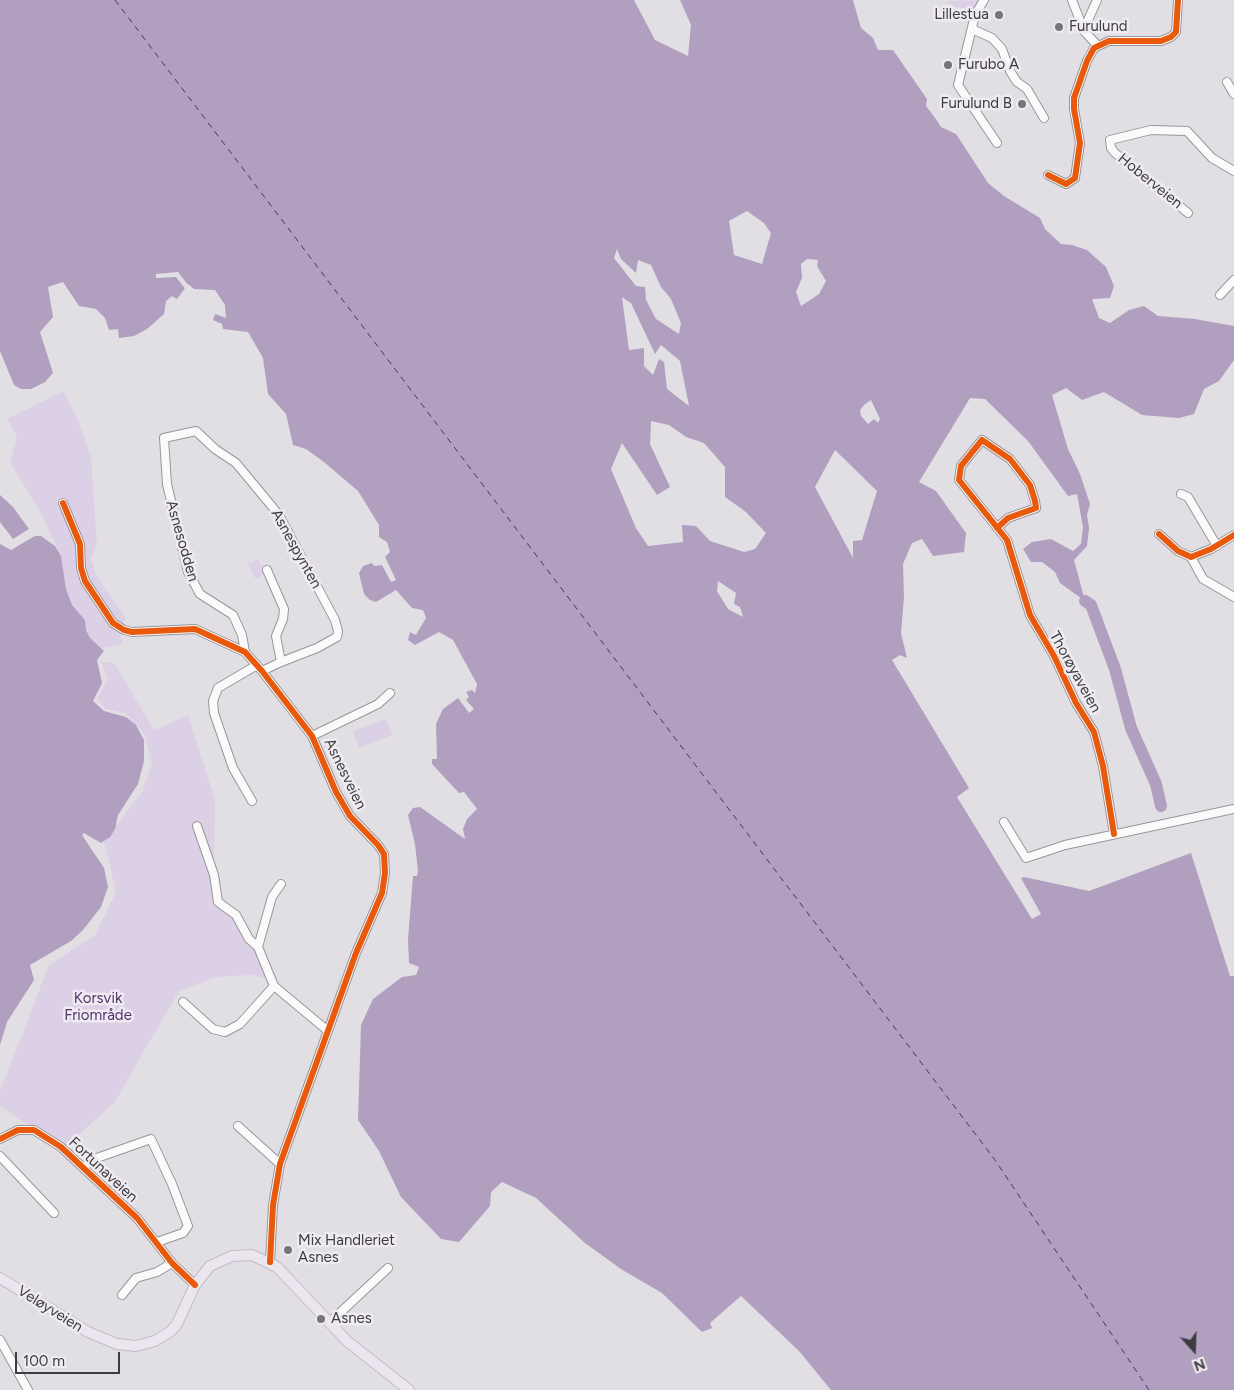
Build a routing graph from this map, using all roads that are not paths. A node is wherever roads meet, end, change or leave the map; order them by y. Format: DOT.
graph roads {
  1 [pos="984,0"];
  2 [pos="1072,0"];
  3 [pos="1097,0"];
  4 [pos="1178,0"];
  5 [pos="972,28"];
  6 [pos="1084,30"];
  7 [pos="1097,45"];
  8 [pos="1227,82"];
  9 [pos="1234,94"];
  10 [pos="1044,118"];
  11 [pos="997,143"];
  12 [pos="1234,172"];
  13 [pos="1048,175"];
  14 [pos="1188,213"];
  15 [pos="1234,280"];
  16 [pos="1220,295"];
  17 [pos="164,438"];
  18 [pos="1181,494"];
  19 [pos="63,503"];
  20 [pos="997,528"];
  21 [pos="1158,534"];
  22 [pos="1234,535"];
  23 [pos="1217,546"];
  24 [pos="1191,557"];
  25 [pos="267,570"];
  26 [pos="1234,597"];
  27 [pos="245,652"];
  28 [pos="282,662"];
  29 [pos="259,668"];
  30 [pos="390,693"];
  31 [pos="312,736"];
  32 [pos="252,801"];
  33 [pos="1234,809"];
  34 [pos="1004,822"];
  35 [pos="197,826"];
  36 [pos="1114,834"];
  37 [pos="281,884"];
  38 [pos="258,947"];
  39 [pos="274,986"];
  40 [pos="183,1002"];
  41 [pos="328,1031"];
  42 [pos="238,1126"];
  43 [pos="0,1139"];
  44 [pos="0,1156"];
  45 [pos="280,1164"];
  46 [pos="84,1167"];
  47 [pos="54,1213"];
  48 [pos="158,1242"];
  49 [pos="270,1262"];
  50 [pos="172,1263"];
  51 [pos="388,1268"];
  52 [pos="0,1278"];
  53 [pos="195,1284"];
  54 [pos="122,1295"];
  55 [pos="329,1323"];
  56 [pos="0,1340"];
  57 [pos="28,1390"];
  58 [pos="409,1390"];
  1 -- 5 [label="street"];
  2 -- 6 [label="street"];
  3 -- 6 [label="street"];
  4 -- 7 [label="street"];
  5 -- 10 [label="street"];
  5 -- 11 [label="street"];
  6 -- 7 [label="street"];
  7 -- 13 [label="street"];
  8 -- 9 [label="street"];
  12 -- 14 [label="street, Hoberveien"];
  15 -- 16 [label="street"];
  17 -- 27 [label="street, Asnesodden"];
  17 -- 28 [label="street, Asnespynten"];
  18 -- 23 [label="street"];
  19 -- 27 [label="street, Asnesveien"];
  20 -- 20 [label="street, Thorøyaveien"];
  20 -- 36 [label="street, Thorøyaveien"];
  21 -- 24 [label="street"];
  22 -- 23 [label="street"];
  23 -- 24 [label="street"];
  24 -- 26 [label="street"];
  25 -- 28 [label="street"];
  27 -- 29 [label="street, Asnesveien"];
  28 -- 29 [label="street, Asnespynten"];
  29 -- 31 [label="street, Asnesveien"];
  29 -- 32 [label="street, Asnespynten"];
  30 -- 31 [label="street, Asnesveien"];
  31 -- 41 [label="street, Asnesveien"];
  33 -- 36 [label="street"];
  34 -- 36 [label="street"];
  35 -- 38 [label="street"];
  37 -- 38 [label="street"];
  38 -- 39 [label="street"];
  39 -- 40 [label="street"];
  39 -- 41 [label="street"];
  41 -- 45 [label="street, Asnesveien"];
  42 -- 45 [label="street"];
  43 -- 46 [label="street, Fortunaveien"];
  44 -- 47 [label="street"];
  45 -- 49 [label="street, Asnesveien"];
  46 -- 48 [label="street, Fortunaveien"];
  46 -- 48 [label="street, Fortunaveien"];
  48 -- 50 [label="street, Fortunaveien"];
  49 -- 53 [label="main road, Veløyveien"];
  49 -- 55 [label="main road, Veløyveien"];
  50 -- 53 [label="street, Fortunaveien"];
  50 -- 54 [label="street"];
  51 -- 55 [label="street"];
  52 -- 53 [label="main road, Veløyveien"];
  55 -- 58 [label="main road, Veløyveien"];
  56 -- 57 [label="street"];
}
